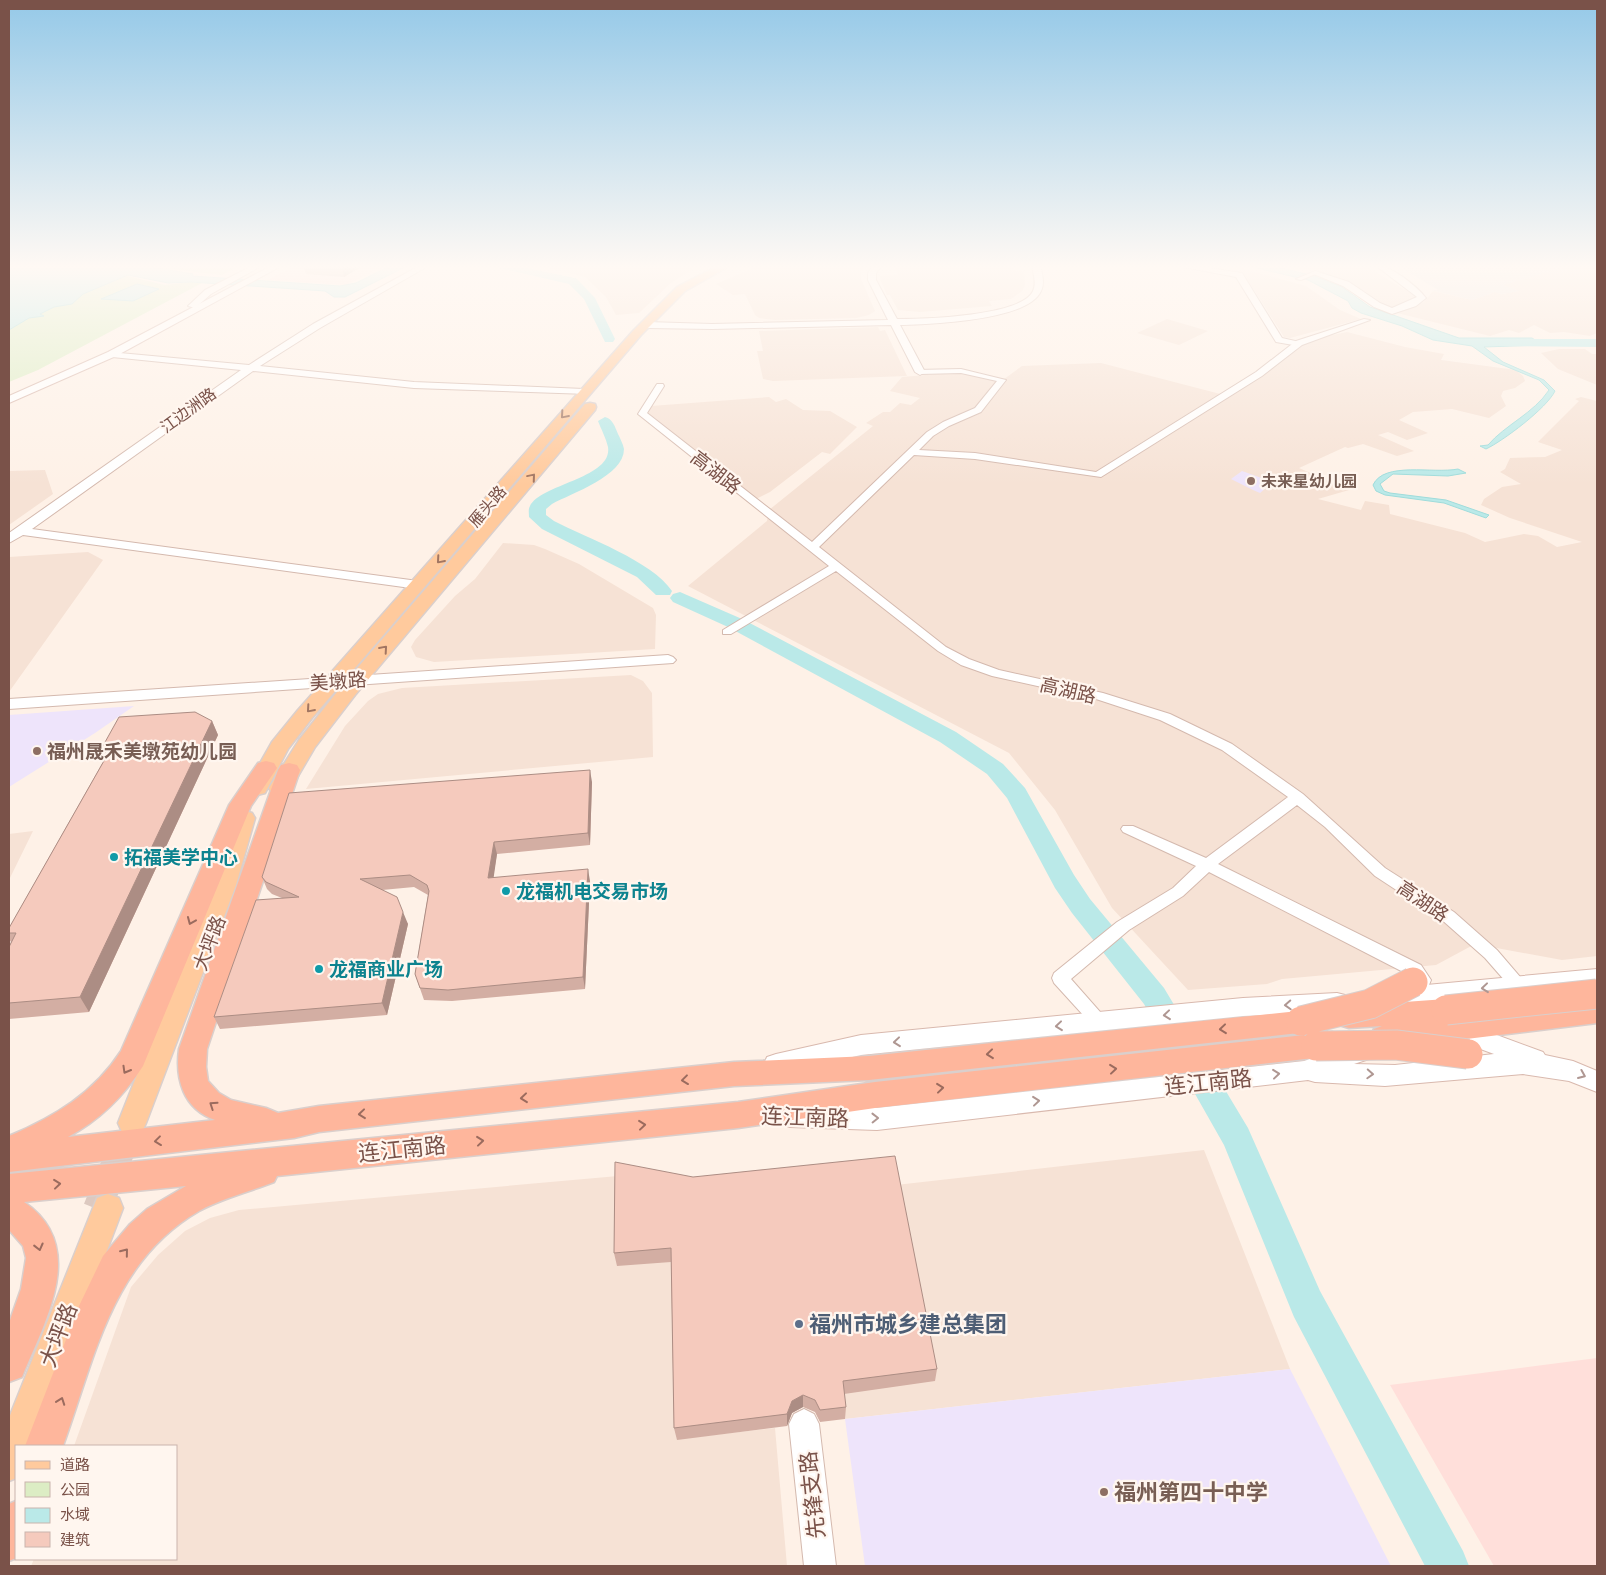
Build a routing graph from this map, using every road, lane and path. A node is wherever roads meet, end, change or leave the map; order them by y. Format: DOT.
graph roads {
  1 [pos="132,338"];
  2 [pos="139,338"];
  3 [pos="295,338"];
  4 [pos="632,338"];
  5 [pos="643,338"];
  6 [pos="902,338"];
  7 [pos="1277,338"];
  8 [pos="1313,338"];
  9 [pos="1300,343"];
  10 [pos="112,354"];
  11 [pos="248,368"];
  12 [pos="920,372"];
  13 [pos="611,382"];
  14 [pos="660,386"];
  15 [pos="584,392"];
  16 [pos="9,396"];
  17 [pos="599,396"];
  18 [pos="9,400"];
  19 [pos="911,452"];
  20 [pos="486,519"];
  21 [pos="20,531"];
  22 [pos="9,539"];
  23 [pos="813,547"];
  24 [pos="837,566"];
  25 [pos="418,585"];
  26 [pos="727,632"];
  27 [pos="668,660"];
  28 [pos="358,680"];
  29 [pos="334,681"];
  30 [pos="9,704"];
  31 [pos="278,769"];
  32 [pos="1298,798"];
  33 [pos="1128,829"];
  34 [pos="1207,865"];
  35 [pos="1519,985"];
  36 [pos="1594,986"];
  37 [pos="1424,988"];
  38 [pos="1597,1012"];
  39 [pos="1597,1020"];
  40 [pos="1301,1021"];
  41 [pos="1100,1022"];
  42 [pos="1316,1046"];
  43 [pos="1472,1046"];
  44 [pos="1060,1061"];
  45 [pos="1549,1064"];
  46 [pos="1304,1071"];
  47 [pos="734,1074"];
  48 [pos="1228,1080"];
  49 [pos="1597,1082"];
  50 [pos="738,1115"];
  51 [pos="136,1122"];
  52 [pos="294,1125"];
  53 [pos="9,1150"];
  54 [pos="9,1158"];
  55 [pos="298,1160"];
  56 [pos="9,1189"];
  57 [pos="9,1211"];
  58 [pos="9,1364"];
  59 [pos="804,1424"];
  60 [pos="9,1433"];
  61 [pos="16,1445"];
  62 [pos="44,1445"];
  63 [pos="15,1447"];
  64 [pos="9,1463"];
  65 [pos="15,1524"];
  66 [pos="9,1542"];
  67 [pos="820,1566"];
  1 -- 16 [label="main road"];
  2 -- 10 [label="main road"];
  3 -- 11 [label="street, 江边洲路"];
  4 -- 15 [label="main road, 雁头路"];
  5 -- 13 [label="main road, 雁头路"];
  6 -- 12 [label="street"];
  7 -- 9 [label="street"];
  8 -- 9 [label="street"];
  9 -- 19 [label="street"];
  10 -- 11 [label="street"];
  10 -- 18 [label="main road"];
  11 -- 15 [label="street"];
  11 -- 21 [label="street, 江边洲路"];
  12 -- 19 [label="street"];
  14 -- 23 [label="street, 高湖路"];
  15 -- 20 [label="main road, 雁头路, one-way"];
  20 -- 17 [label="main road, 雁头路, one-way"];
  19 -- 23 [label="street"];
  20 -- 25 [label="main road, 雁头路, one-way"];
  28 -- 20 [label="main road, 雁头路, one-way"];
  21 -- 22 [label="street, 江边洲路"];
  21 -- 25 [label="street"];
  23 -- 24 [label="street, 高湖路"];
  24 -- 26 [label="street"];
  24 -- 32 [label="street, 高湖路"];
  25 -- 29 [label="main road, 雁头路"];
  27 -- 28 [label="street, 美墩路"];
  28 -- 29 [label="street, 美墩路"];
  28 -- 31 [label="main road, 雁头路"];
  29 -- 30 [label="street, 美墩路"];
  29 -- 31 [label="main road, 雁头路, one-way"];
  31 -- 51 [label="main road, 大坪路"];
  52 -- 31 [label="highway, one-way"];
  31 -- 53 [label="highway, one-way"];
  32 -- 34 [label="street"];
  32 -- 35 [label="street, 高湖路"];
  33 -- 34 [label="street"];
  34 -- 37 [label="street"];
  34 -- 41 [label="street"];
  35 -- 36 [label="main road, 连江南路"];
  35 -- 37 [label="main road, 连江南路, one-way"];
  36 -- 40 [label="highway, bridge"];
  37 -- 40 [label="highway, bridge"];
  37 -- 41 [label="main road, 连江南路, one-way"];
  38 -- 42 [label="highway, bridge"];
  39 -- 43 [label="main road, 连江南路"];
  40 -- 44 [label="highway, one-way"];
  41 -- 47 [label="main road, 连江南路, one-way"];
  42 -- 43 [label="highway, bridge"];
  44 -- 42 [label="highway, one-way"];
  43 -- 45 [label="main road"];
  43 -- 46 [label="main road, 连江南路"];
  44 -- 47 [label="highway, one-way"];
  50 -- 44 [label="highway, one-way"];
  46 -- 45 [label="main road, one-way"];
  45 -- 49 [label="main road, one-way"];
  48 -- 46 [label="main road, 连江南路, one-way"];
  47 -- 52 [label="highway, 连江南路, one-way"];
  50 -- 48 [label="main road, 连江南路, one-way"];
  55 -- 50 [label="highway, 连江南路, one-way"];
  52 -- 54 [label="highway, 连江南路, one-way"];
  56 -- 55 [label="highway, 连江南路, one-way"];
  62 -- 55 [label="highway, one-way"];
  57 -- 58 [label="highway, one-way"];
  59 -- 67 [label="street, 先锋支路"];
  60 -- 61 [label="main road, 大坪路"];
  63 -- 64 [label="main road, 大坪路"];
  65 -- 66 [label="highway"];
}
